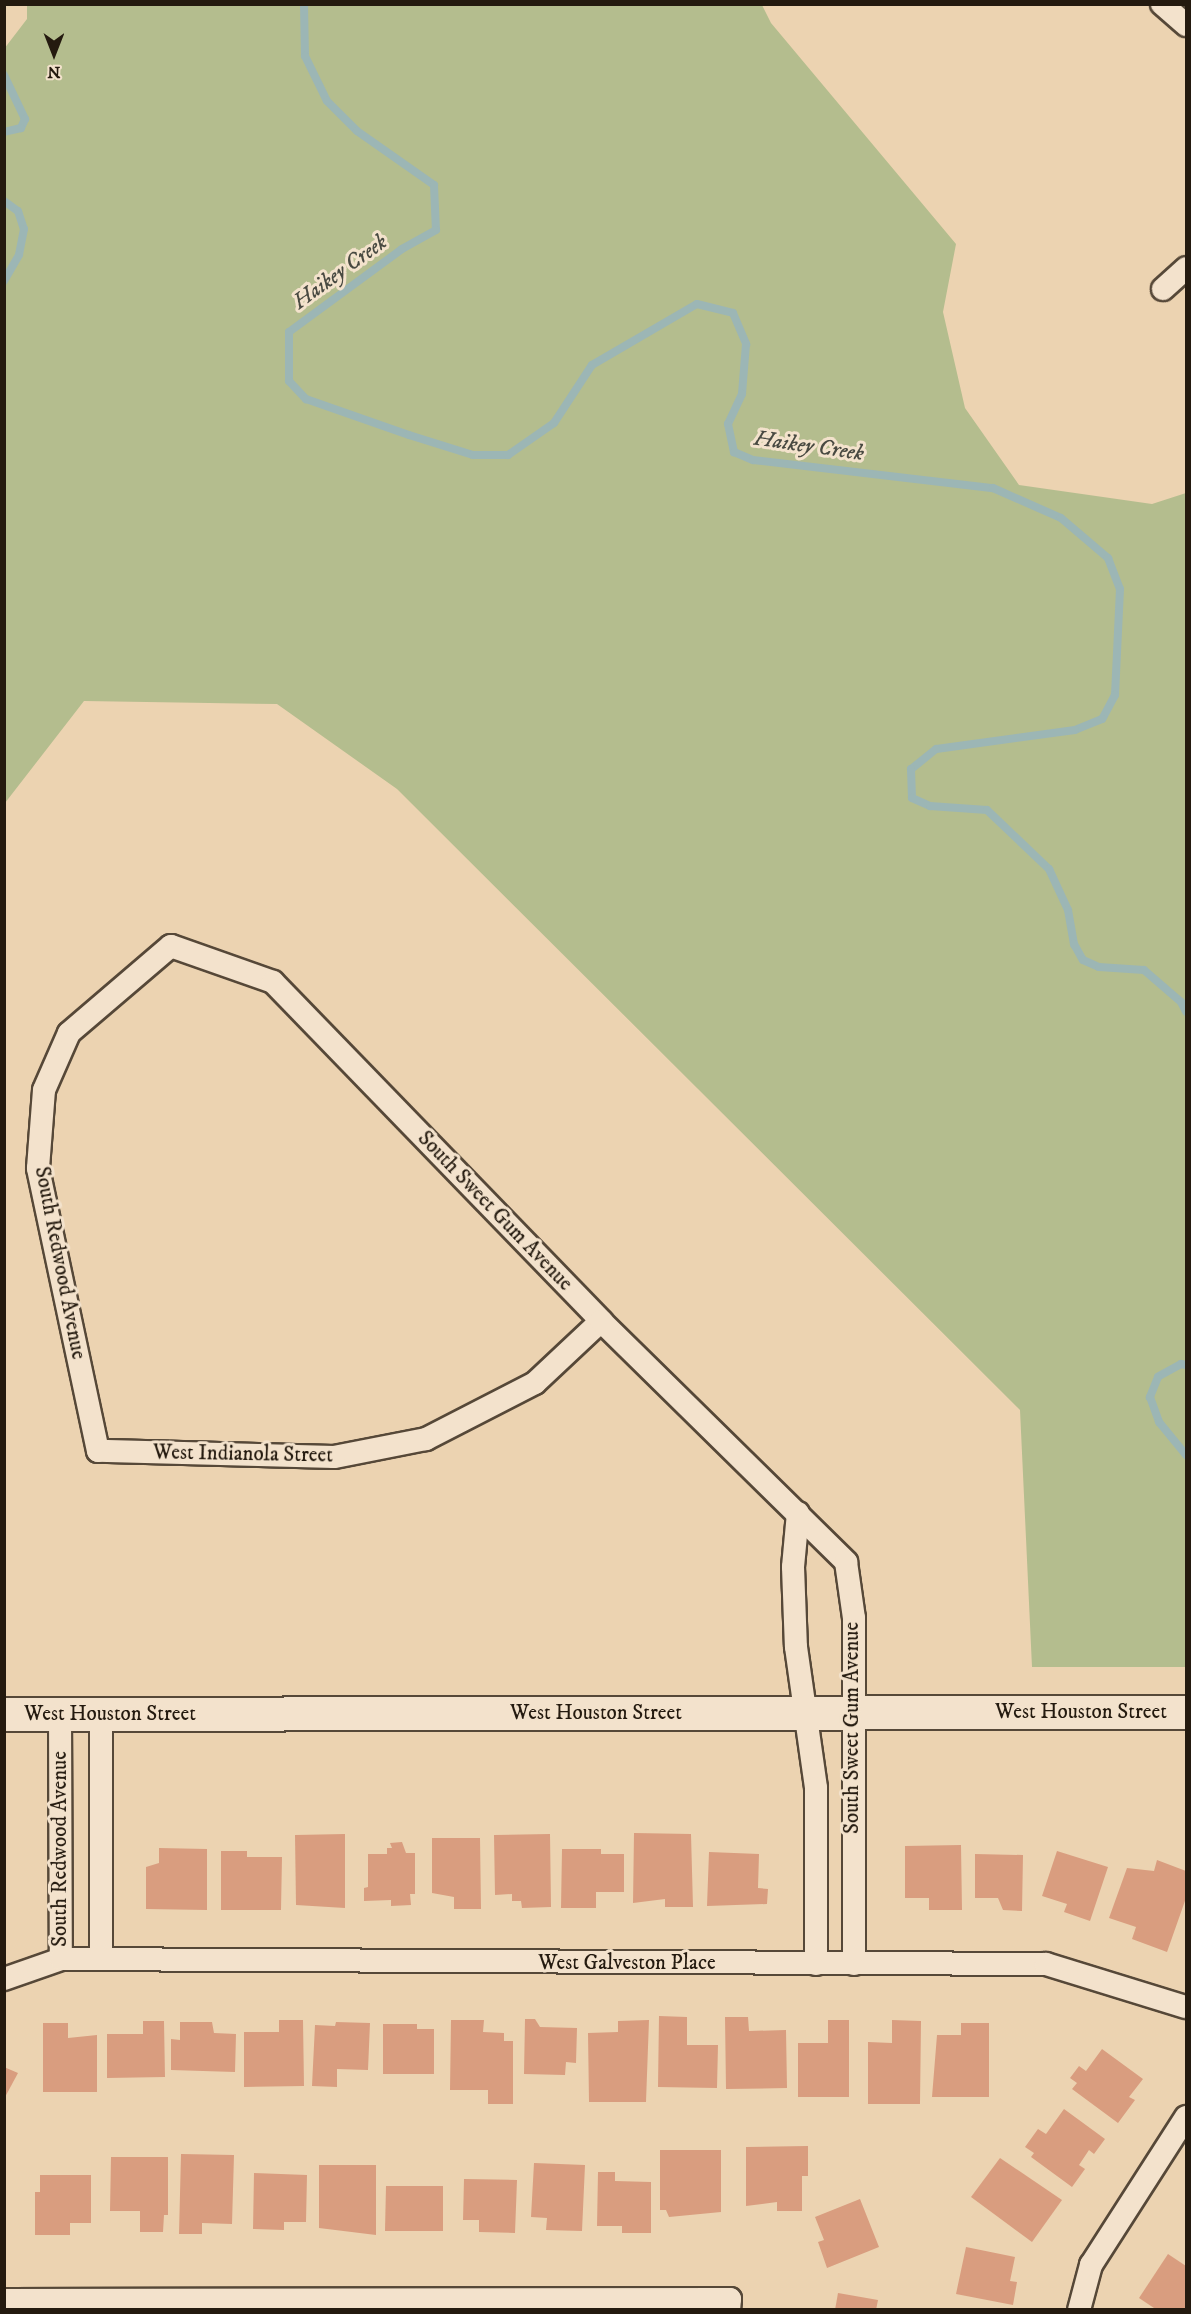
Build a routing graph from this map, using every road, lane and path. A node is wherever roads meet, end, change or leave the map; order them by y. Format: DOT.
graph roads {
  1 [pos="1162,4"];
  2 [pos="1186,25"];
  3 [pos="1186,268"];
  4 [pos="1163,289"];
  5 [pos="171,946"];
  6 [pos="601,1321"];
  7 [pos="98,1451"];
  8 [pos="798,1513"];
  9 [pos="806,1712"];
  10 [pos="852,1712"];
  11 [pos="1186,1712"];
  12 [pos="4,1714"];
  13 [pos="60,1714"];
  14 [pos="101,1714"];
  15 [pos="61,1959"];
  16 [pos="102,1959"];
  17 [pos="816,1964"];
  18 [pos="854,1964"];
  19 [pos="4,1979"];
  20 [pos="1186,2007"];
  21 [pos="1186,2117"];
  22 [pos="4,2300"];
  23 [pos="303,2304"];
  24 [pos="729,2304"];
  25 [pos="1079,2310"];
  1 -- 2 [label="street"];
  3 -- 4 [label="street"];
  5 -- 6 [label="street, South Sweet Gum Avenue"];
  5 -- 7 [label="street, South Redwood Avenue"];
  6 -- 7 [label="street, West Indianola Street"];
  6 -- 8 [label="street, South Sweet Gum Avenue"];
  8 -- 9 [label="street, South Sweet Gum Avenue"];
  8 -- 10 [label="street, South Sweet Gum Avenue"];
  9 -- 10 [label="main road, West Houston Street"];
  9 -- 14 [label="main road, West Houston Street"];
  9 -- 17 [label="street, South Sweet Gum Avenue"];
  10 -- 11 [label="main road, West Houston Street"];
  10 -- 18 [label="street, South Sweet Gum Avenue"];
  12 -- 13 [label="main road, West Houston Street"];
  13 -- 14 [label="main road, West Houston Street"];
  13 -- 15 [label="street, South Redwood Avenue"];
  14 -- 16 [label="street, South Redwood Avenue"];
  15 -- 16 [label="street, West Galveston Place"];
  15 -- 19 [label="street, South Redwood Avenue"];
  16 -- 17 [label="street, West Galveston Place"];
  17 -- 18 [label="street, West Galveston Place"];
  18 -- 20 [label="street, West Galveston Place"];
  21 -- 25 [label="street"];
  22 -- 23 [label="street"];
  23 -- 24 [label="street"];
}
